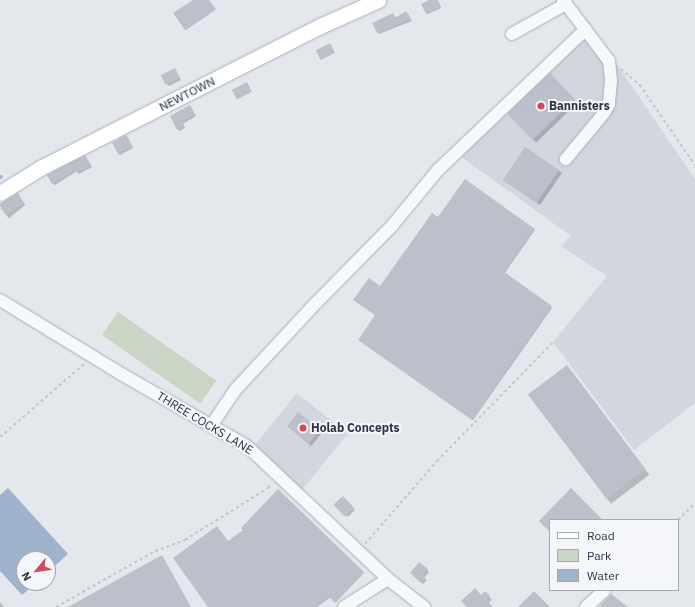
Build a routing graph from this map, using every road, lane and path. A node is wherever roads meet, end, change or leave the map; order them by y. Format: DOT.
graph roads {
  1 [pos="378,0"];
  2 [pos="565,2"];
  3 [pos="360,4"];
  4 [pos="586,29"];
  5 [pos="512,34"];
  6 [pos="609,61"];
  7 [pos="566,159"];
  8 [pos="695,165"];
  9 [pos="0,194"];
  10 [pos="0,300"];
  11 [pos="553,342"];
  12 [pos="92,356"];
  13 [pos="211,426"];
  14 [pos="0,437"];
  15 [pos="279,475"];
  16 [pos="695,503"];
  17 [pos="679,519"];
  18 [pos="359,552"];
  19 [pos="388,579"];
  20 [pos="604,591"];
  21 [pos="56,607"];
  22 [pos="344,607"];
  23 [pos="424,607"];
  24 [pos="586,607"];
  1 -- 3 [label="main road, NEWTOWN"];
  2 -- 4 [label="street"];
  2 -- 5 [label="street"];
  3 -- 9 [label="main road, NEWTOWN"];
  4 -- 6 [label="street"];
  4 -- 13 [label="street"];
  6 -- 7 [label="street"];
  6 -- 8 [label="path"];
  10 -- 12 [label="street, THREE COCKS LANE"];
  11 -- 18 [label="path"];
  12 -- 13 [label="street, THREE COCKS LANE"];
  12 -- 14 [label="path"];
  13 -- 15 [label="street, THREE COCKS LANE"];
  15 -- 18 [label="street, THREE COCKS LANE"];
  15 -- 21 [label="path"];
  16 -- 17 [label="path"];
  18 -- 19 [label="street, THREE COCKS LANE"];
  19 -- 22 [label="street"];
  19 -- 23 [label="street, THREE COCKS LANE"];
  20 -- 24 [label="street"];
}
